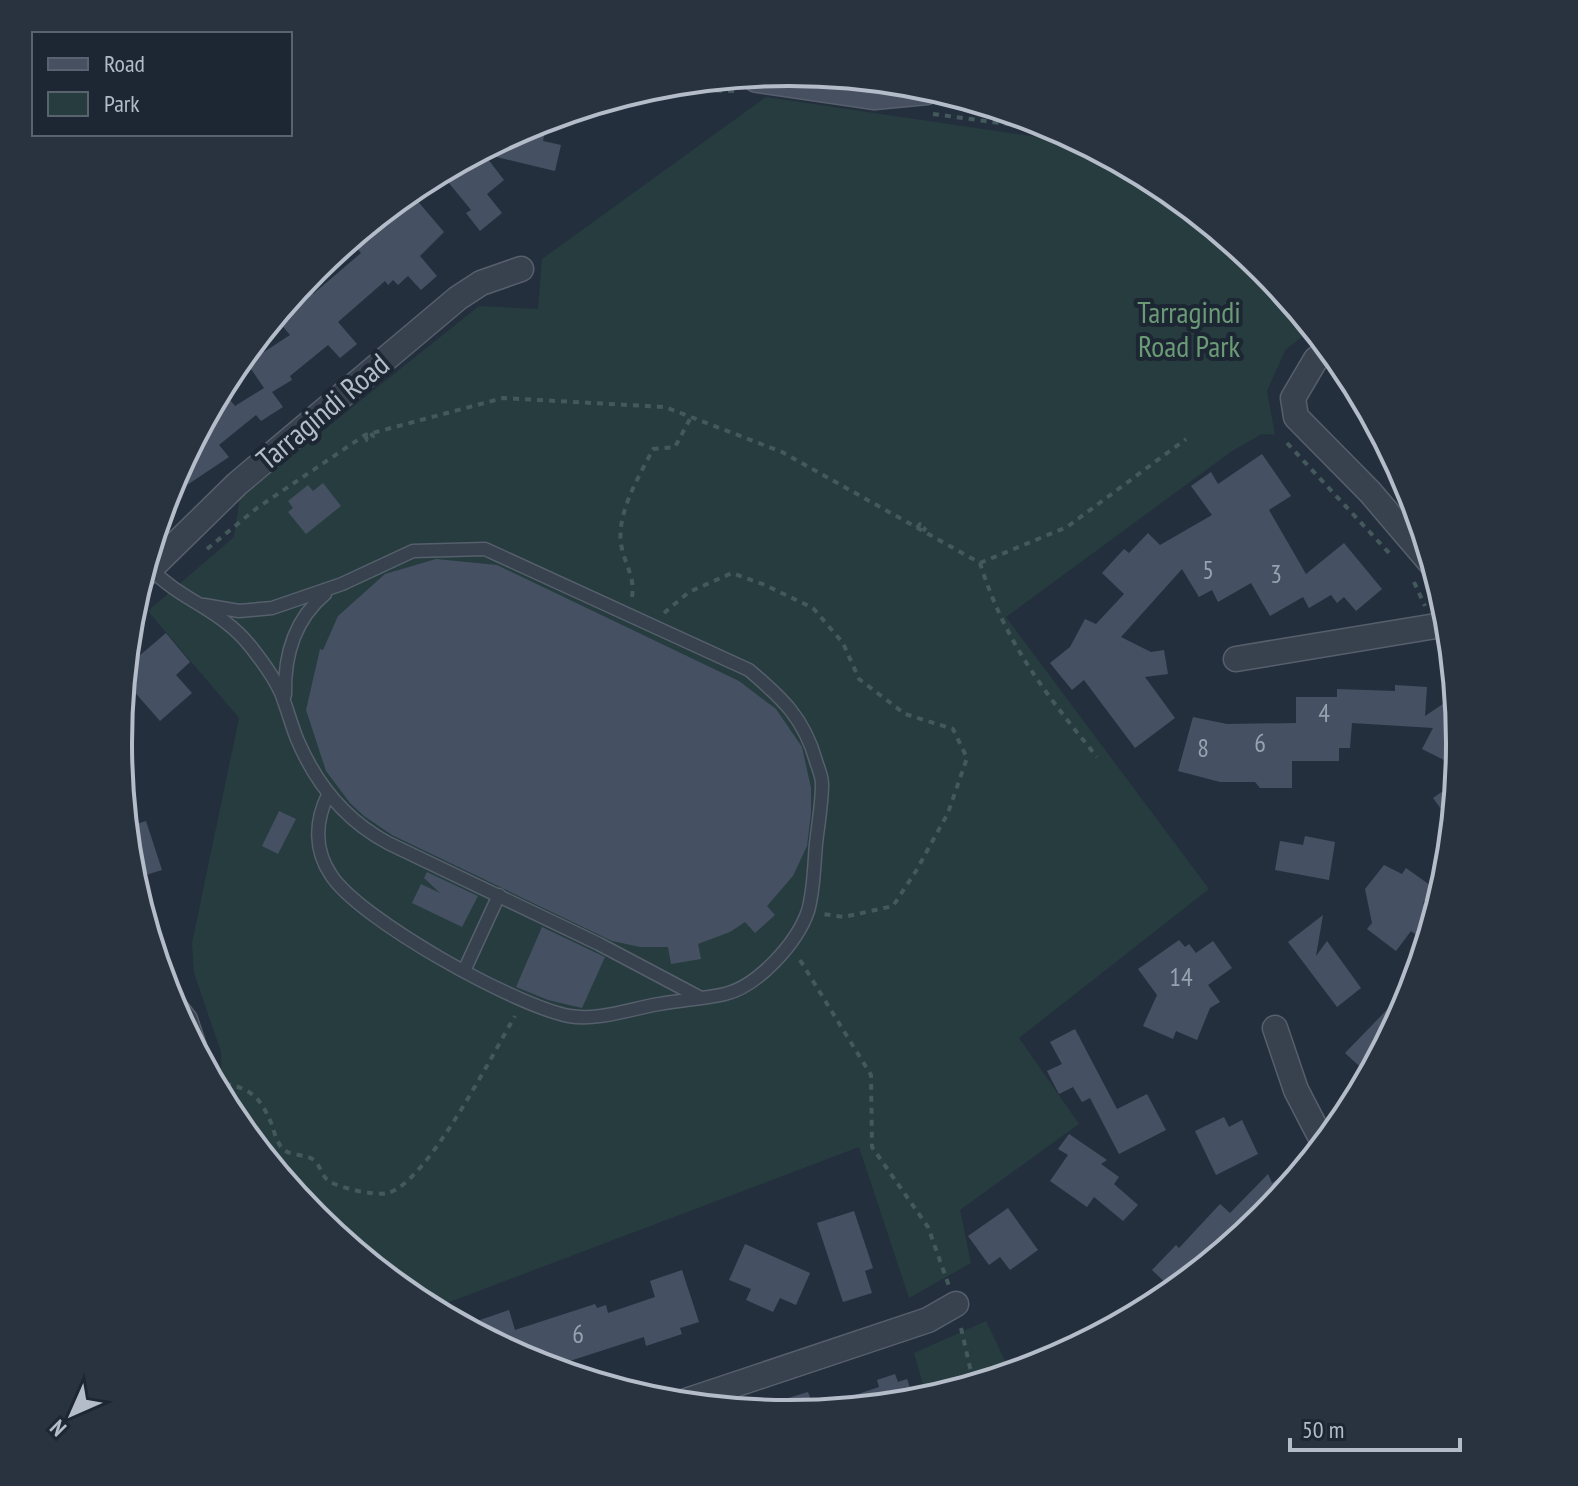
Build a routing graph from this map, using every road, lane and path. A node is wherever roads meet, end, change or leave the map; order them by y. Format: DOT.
graph roads {
  1 [pos="521,269"];
  2 [pos="1320,357"];
  3 [pos="691,417"];
  4 [pos="1186,439"];
  5 [pos="1415,545"];
  6 [pos="199,556"];
  7 [pos="158,562"];
  8 [pos="980,563"];
  9 [pos="153,577"];
  10 [pos="342,584"];
  11 [pos="631,604"];
  12 [pos="204,605"];
  13 [pos="658,617"];
  14 [pos="1435,626"];
  15 [pos="1236,659"];
  16 [pos="287,710"];
  17 [pos="1097,757"];
  18 [pos="328,795"];
  19 [pos="499,895"];
  20 [pos="813,913"];
  21 [pos="799,958"];
  22 [pos="464,971"];
  23 [pos="700,998"];
  24 [pos="520,1007"];
  25 [pos="1275,1028"];
  26 [pos="228,1084"];
  27 [pos="1318,1132"];
  28 [pos="946,1278"];
  29 [pos="956,1304"];
  30 [pos="962,1332"];
  31 [pos="972,1374"];
  32 [pos="706,1394"];
  1 -- 7 [label="street, Tarragindi Road"];
  2 -- 5 [label="street"];
  3 -- 6 [label="path"];
  3 -- 8 [label="path"];
  3 -- 11 [label="path"];
  4 -- 8 [label="path"];
  8 -- 17 [label="path"];
  9 -- 12 [label="lane"];
  10 -- 12 [label="lane"];
  10 -- 16 [label="lane"];
  10 -- 23 [label="lane"];
  12 -- 16 [label="lane"];
  13 -- 20 [label="path"];
  14 -- 15 [label="street"];
  16 -- 18 [label="lane"];
  18 -- 19 [label="lane"];
  18 -- 22 [label="lane"];
  19 -- 22 [label="lane"];
  19 -- 23 [label="lane"];
  21 -- 28 [label="path"];
  22 -- 23 [label="lane"];
  24 -- 26 [label="path"];
  25 -- 27 [label="street"];
  29 -- 32 [label="street"];
  30 -- 31 [label="path"];
}
